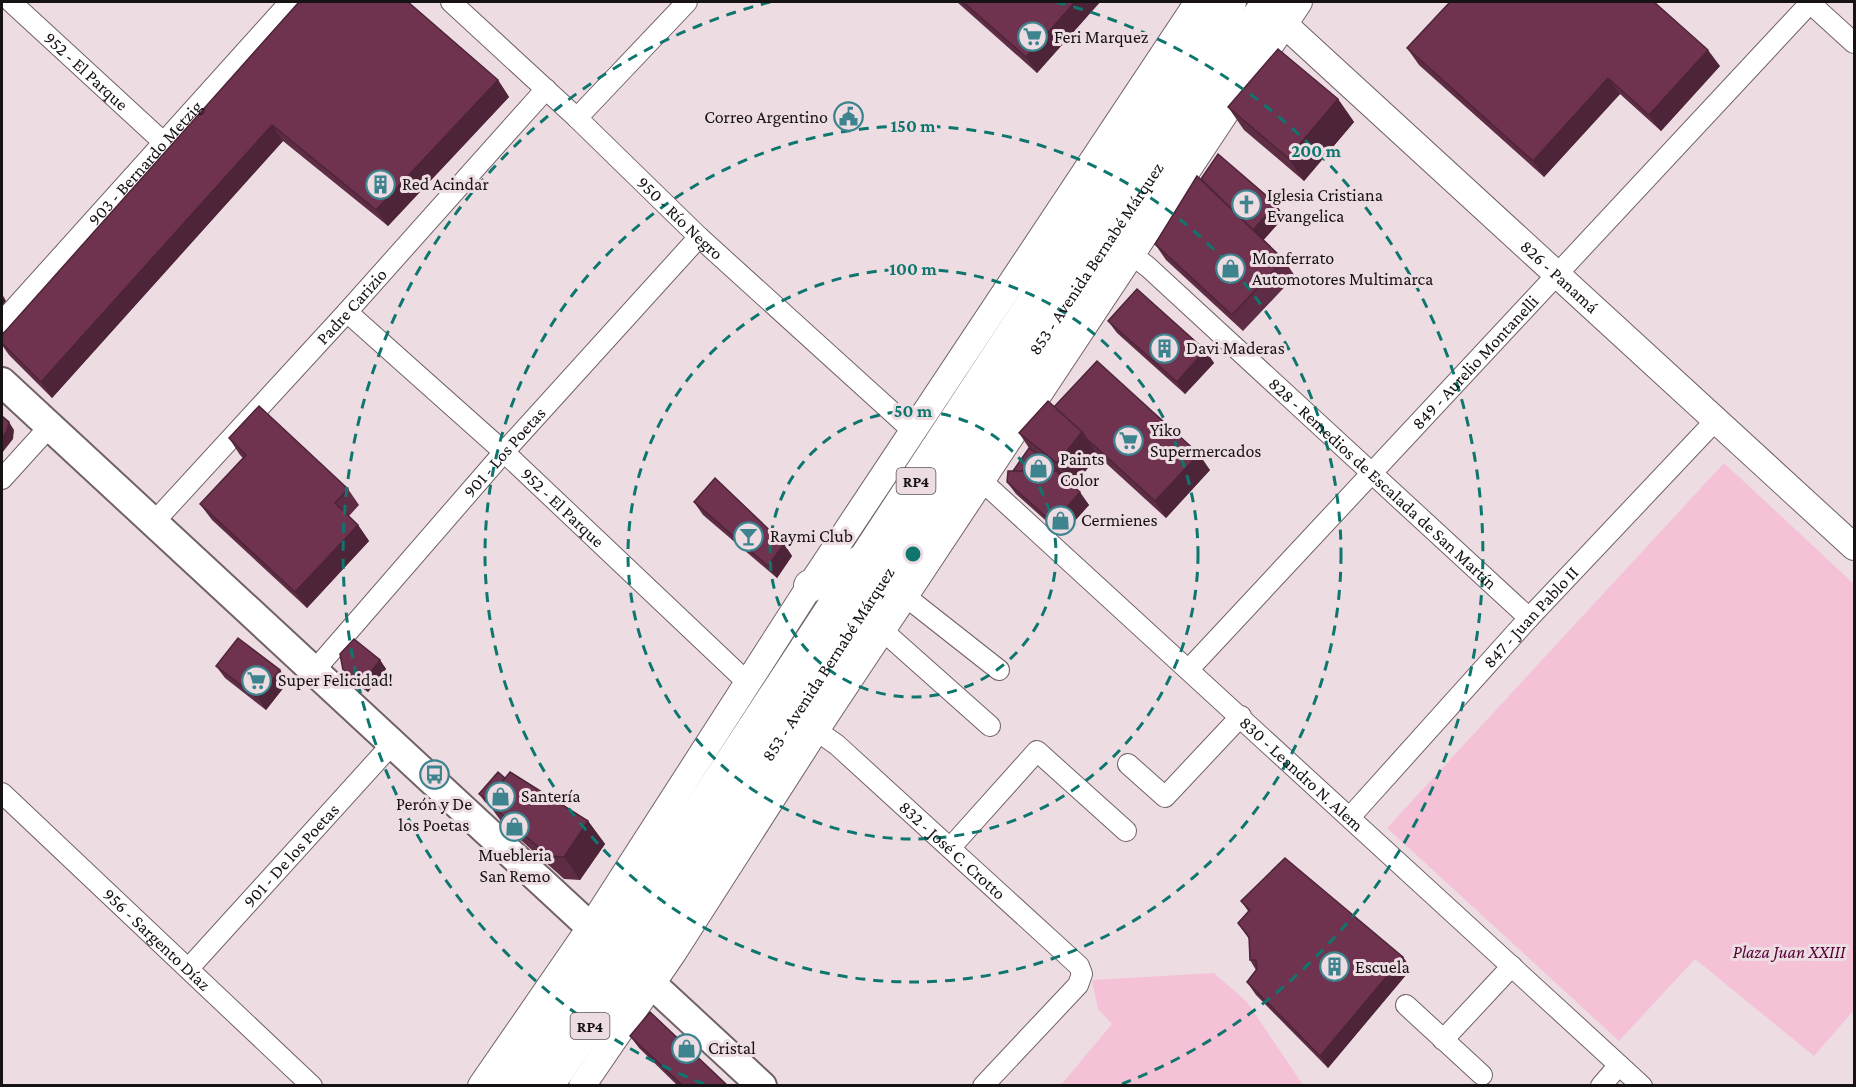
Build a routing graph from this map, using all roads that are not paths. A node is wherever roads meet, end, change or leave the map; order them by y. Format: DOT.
graph roads {
  1 [pos="11,2"];
  2 [pos="290,2"];
  3 [pos="451,2"];
  4 [pos="687,2"];
  5 [pos="1198,2"];
  6 [pos="1230,2"];
  7 [pos="1299,2"];
  8 [pos="1810,2"];
  9 [pos="1269,8"];
  10 [pos="1854,43"];
  11 [pos="546,89"];
  12 [pos="577,118"];
  13 [pos="162,141"];
  14 [pos="699,237"];
  15 [pos="1130,253"];
  16 [pos="1556,275"];
  17 [pos="347,312"];
  18 [pos="2,322"];
  19 [pos="2,382"];
  20 [pos="1715,421"];
  21 [pos="50,426"];
  22 [pos="913,431"];
  23 [pos="504,452"];
  24 [pos="970,473"];
  25 [pos="1372,473"];
  26 [pos="2,479"];
  27 [pos="154,521"];
  28 [pos="1854,547"];
  29 [pos="863,561"];
  30 [pos="810,586"];
  31 [pos="905,596"];
  32 [pos="1529,618"];
  33 [pos="882,630"];
  34 [pos="1190,668"];
  35 [pos="999,670"];
  36 [pos="314,671"];
  37 [pos="748,683"];
  38 [pos="1241,716"];
  39 [pos="990,726"];
  40 [pos="816,730"];
  41 [pos="393,743"];
  42 [pos="1128,764"];
  43 [pos="2,793"];
  44 [pos="1351,816"];
  45 [pos="1126,831"];
  46 [pos="951,847"];
  47 [pos="621,956"];
  48 [pos="1512,966"];
  49 [pos="189,968"];
  50 [pos="1406,1005"];
  51 [pos="1443,1040"];
  52 [pos="1619,1065"];
  53 [pos="1482,1075"];
  54 [pos="312,1086"];
  55 [pos="481,1086"];
  56 [pos="513,1086"];
  57 [pos="548,1086"];
  58 [pos="582,1086"];
  59 [pos="762,1086"];
  60 [pos="983,1086"];
  61 [pos="1601,1086"];
  62 [pos="1642,1086"];
  1 -- 13 [label="street, 952 - El Parque"];
  2 -- 13 [label="street, 903 - Bernardo Metzig"];
  3 -- 11 [label="street, 950 - Río Negro"];
  4 -- 12 [label="street"];
  5 -- 22 [label="street, 853 - Avenida Bernabé Márquez"];
  6 -- 29 [label="main road, 853 - Avenida Bernabé Márquez / RP4"];
  7 -- 9 [label="street, 853 - Avenida Bernabé Márquez"];
  8 -- 10 [label="street"];
  8 -- 16 [label="street, 849 - Aurelio Montanelli"];
  9 -- 15 [label="street, 853 - Avenida Bernabé Márquez"];
  9 -- 16 [label="street, 826 - Panamá"];
  9 -- 24 [label="main road, 853 - Avenida Bernabé Márquez / RP4"];
  11 -- 12 [label="street, 950 - Río Negro"];
  11 -- 17 [label="street, Padre Carizio"];
  12 -- 14 [label="street, 950 - Río Negro"];
  13 -- 18 [label="street, 903 - Bernardo Metzig"];
  14 -- 22 [label="street, 950 - Río Negro"];
  14 -- 23 [label="street, 901 - Los Poetas"];
  15 -- 24 [label="street, 853 - Avenida Bernabé Márquez"];
  15 -- 25 [label="street, 828 - Remedios de Escalada de San Martín"];
  16 -- 20 [label="street, 826 - Panamá"];
  16 -- 25 [label="street, 849 - Aurelio Montanelli"];
  17 -- 23 [label="street, 952 - El Parque"];
  17 -- 27 [label="street, Padre Carizio"];
  19 -- 21 [label="main road"];
  20 -- 28 [label="street, 826 - Panamá"];
  20 -- 32 [label="street, 847 - Juan Pablo II"];
  21 -- 26 [label="street"];
  21 -- 27 [label="main road"];
  22 -- 30 [label="street, 853 - Avenida Bernabé Márquez"];
  23 -- 36 [label="street, 901 - Los Poetas"];
  23 -- 37 [label="street, 952 - El Parque"];
  24 -- 31 [label="street, 853 - Avenida Bernabé Márquez"];
  24 -- 34 [label="street, 830 - Leandro N. Alem"];
  24 -- 47 [label="main road, 853 - Avenida Bernabé Márquez / RP4"];
  25 -- 32 [label="street, 828 - Remedios de Escalada de San Martín"];
  25 -- 34 [label="street, 849 - Aurelio Montanelli"];
  27 -- 36 [label="main road"];
  29 -- 30 [label="main road"];
  29 -- 47 [label="main road, 853 - Avenida Bernabé Márquez / RP4"];
  30 -- 37 [label="street, 853 - Avenida Bernabé Márquez"];
  31 -- 33 [label="street, 853 - Avenida Bernabé Márquez"];
  31 -- 35 [label="street"];
  32 -- 44 [label="street, 847 - Juan Pablo II"];
  33 -- 39 [label="street"];
  33 -- 40 [label="street, 853 - Avenida Bernabé Márquez"];
  34 -- 38 [label="street, 830 - Leandro N. Alem"];
  36 -- 41 [label="main road"];
  37 -- 47 [label="street, 853 - Avenida Bernabé Márquez"];
  38 -- 42 [label="street"];
  38 -- 44 [label="street, 830 - Leandro N. Alem"];
  40 -- 46 [label="street, 832 - José C. Crotto"];
  40 -- 47 [label="street, 853 - Avenida Bernabé Márquez"];
  41 -- 47 [label="main road"];
  41 -- 49 [label="street, 901 - De los Poetas"];
  43 -- 49 [label="street, 956 - Sargento Díaz"];
  44 -- 48 [label="street, 830 - Leandro N. Alem"];
  45 -- 46 [label="street"];
  46 -- 60 [label="street, 832 - José C. Crotto"];
  47 -- 55 [label="street, 853 - Avenida Bernabé Márquez"];
  47 -- 56 [label="main road, 853 - Avenida Bernabé Márquez / RP4"];
  47 -- 57 [label="main road, 853 - Avenida Bernabé Márquez / RP4"];
  47 -- 58 [label="street, 853 - Avenida Bernabé Márquez"];
  47 -- 59 [label="main road"];
  48 -- 51 [label="street"];
  48 -- 52 [label="street, 830 - Leandro N. Alem"];
  49 -- 54 [label="street, 956 - Sargento Díaz"];
  50 -- 51 [label="street"];
  51 -- 53 [label="street"];
  52 -- 61 [label="street"];
  52 -- 62 [label="street, 830 - Leandro N. Alem"];
}
